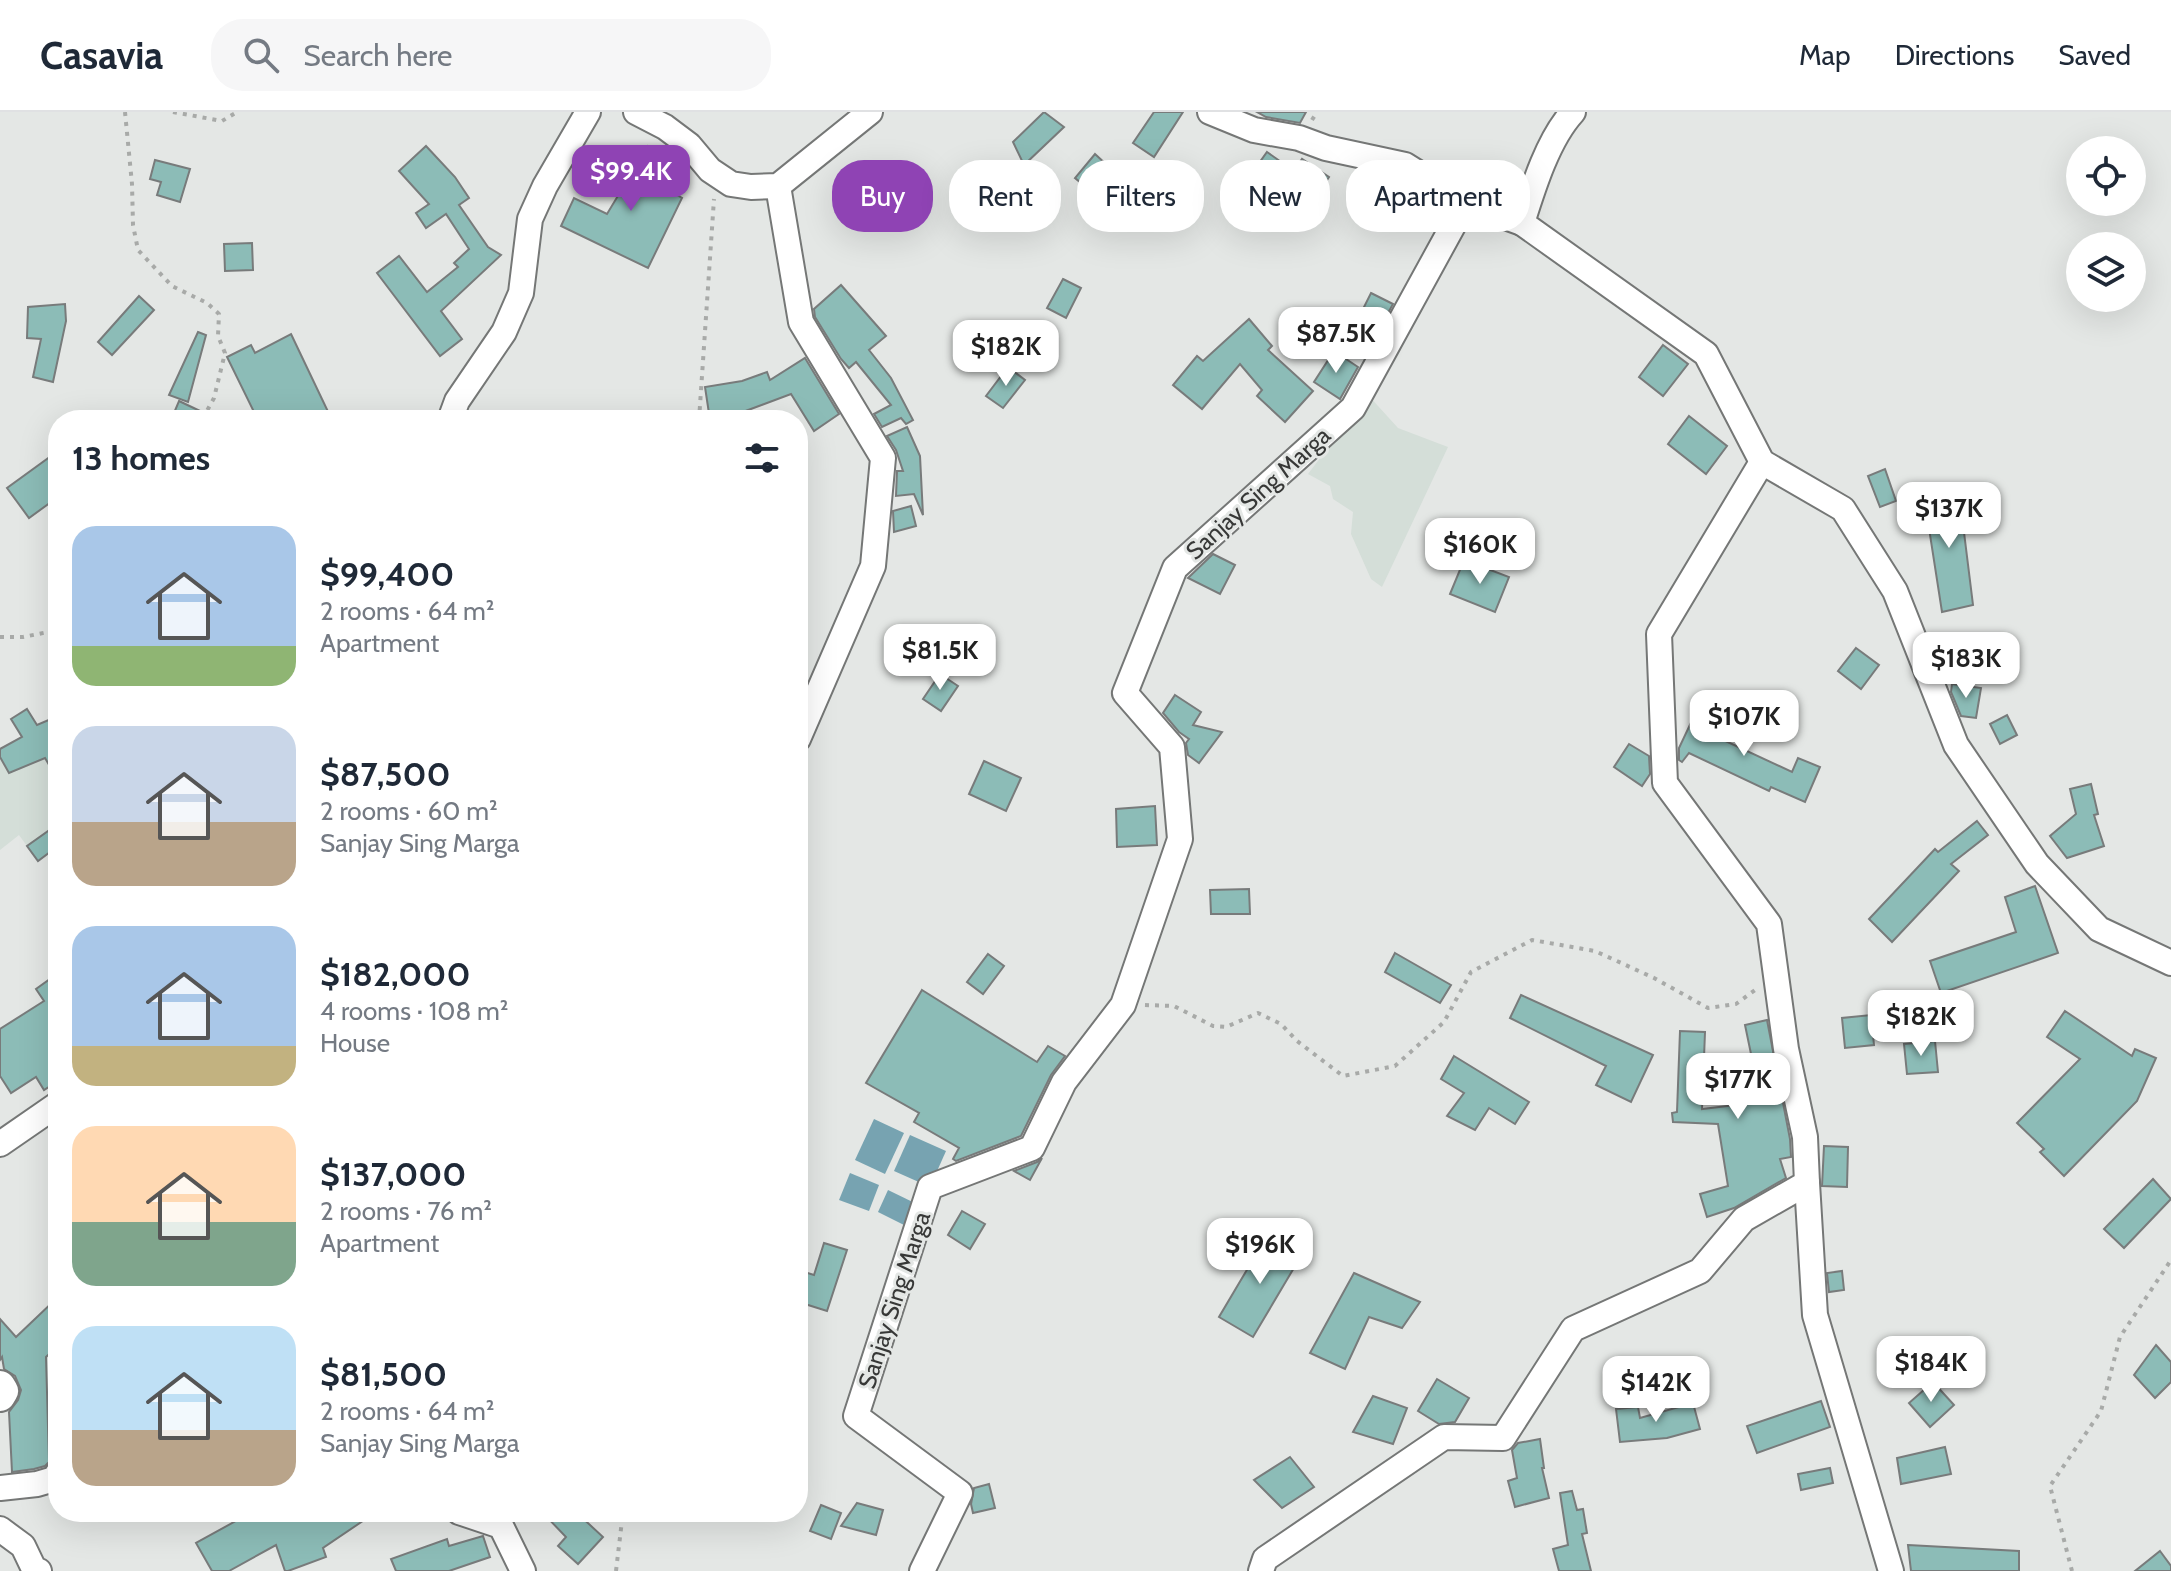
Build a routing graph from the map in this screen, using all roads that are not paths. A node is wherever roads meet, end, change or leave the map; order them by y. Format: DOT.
graph roads {
  1 [pos="588,112"];
  2 [pos="636,112"];
  3 [pos="870,112"];
  4 [pos="1210,112"];
  5 [pos="1573,112"];
  6 [pos="1382,160"];
  7 [pos="778,186"];
  8 [pos="1530,199"];
  9 [pos="1530,229"];
  10 [pos="1450,232"];
  11 [pos="454,410"];
  12 [pos="1762,462"];
  13 [pos="808,716"];
  14 [pos="2171,963"];
  15 [pos="48,1111"];
  16 [pos="0,1144"];
  17 [pos="1807,1183"];
  18 [pos="0,1386"];
  19 [pos="0,1396"];
  20 [pos="48,1481"];
  21 [pos="0,1488"];
  22 [pos="489,1522"];
  23 [pos="0,1529"];
  24 [pos="39,1571"];
  25 [pos="523,1571"];
  26 [pos="922,1571"];
  27 [pos="1261,1571"];
  28 [pos="1891,1571"];
  1 -- 11 [label="street"];
  2 -- 7 [label="street"];
  3 -- 7 [label="street"];
  4 -- 6 [label="street"];
  5 -- 8 [label="street"];
  7 -- 13 [label="street"];
  9 -- 12 [label="street"];
  10 -- 26 [label="street, Sanjay Sing Marga"];
  12 -- 14 [label="street"];
  12 -- 17 [label="street"];
  15 -- 16 [label="street"];
  17 -- 27 [label="street"];
  17 -- 28 [label="street"];
  18 -- 19 [label="street"];
  20 -- 21 [label="street"];
  22 -- 25 [label="street"];
  23 -- 24 [label="street"];
}
